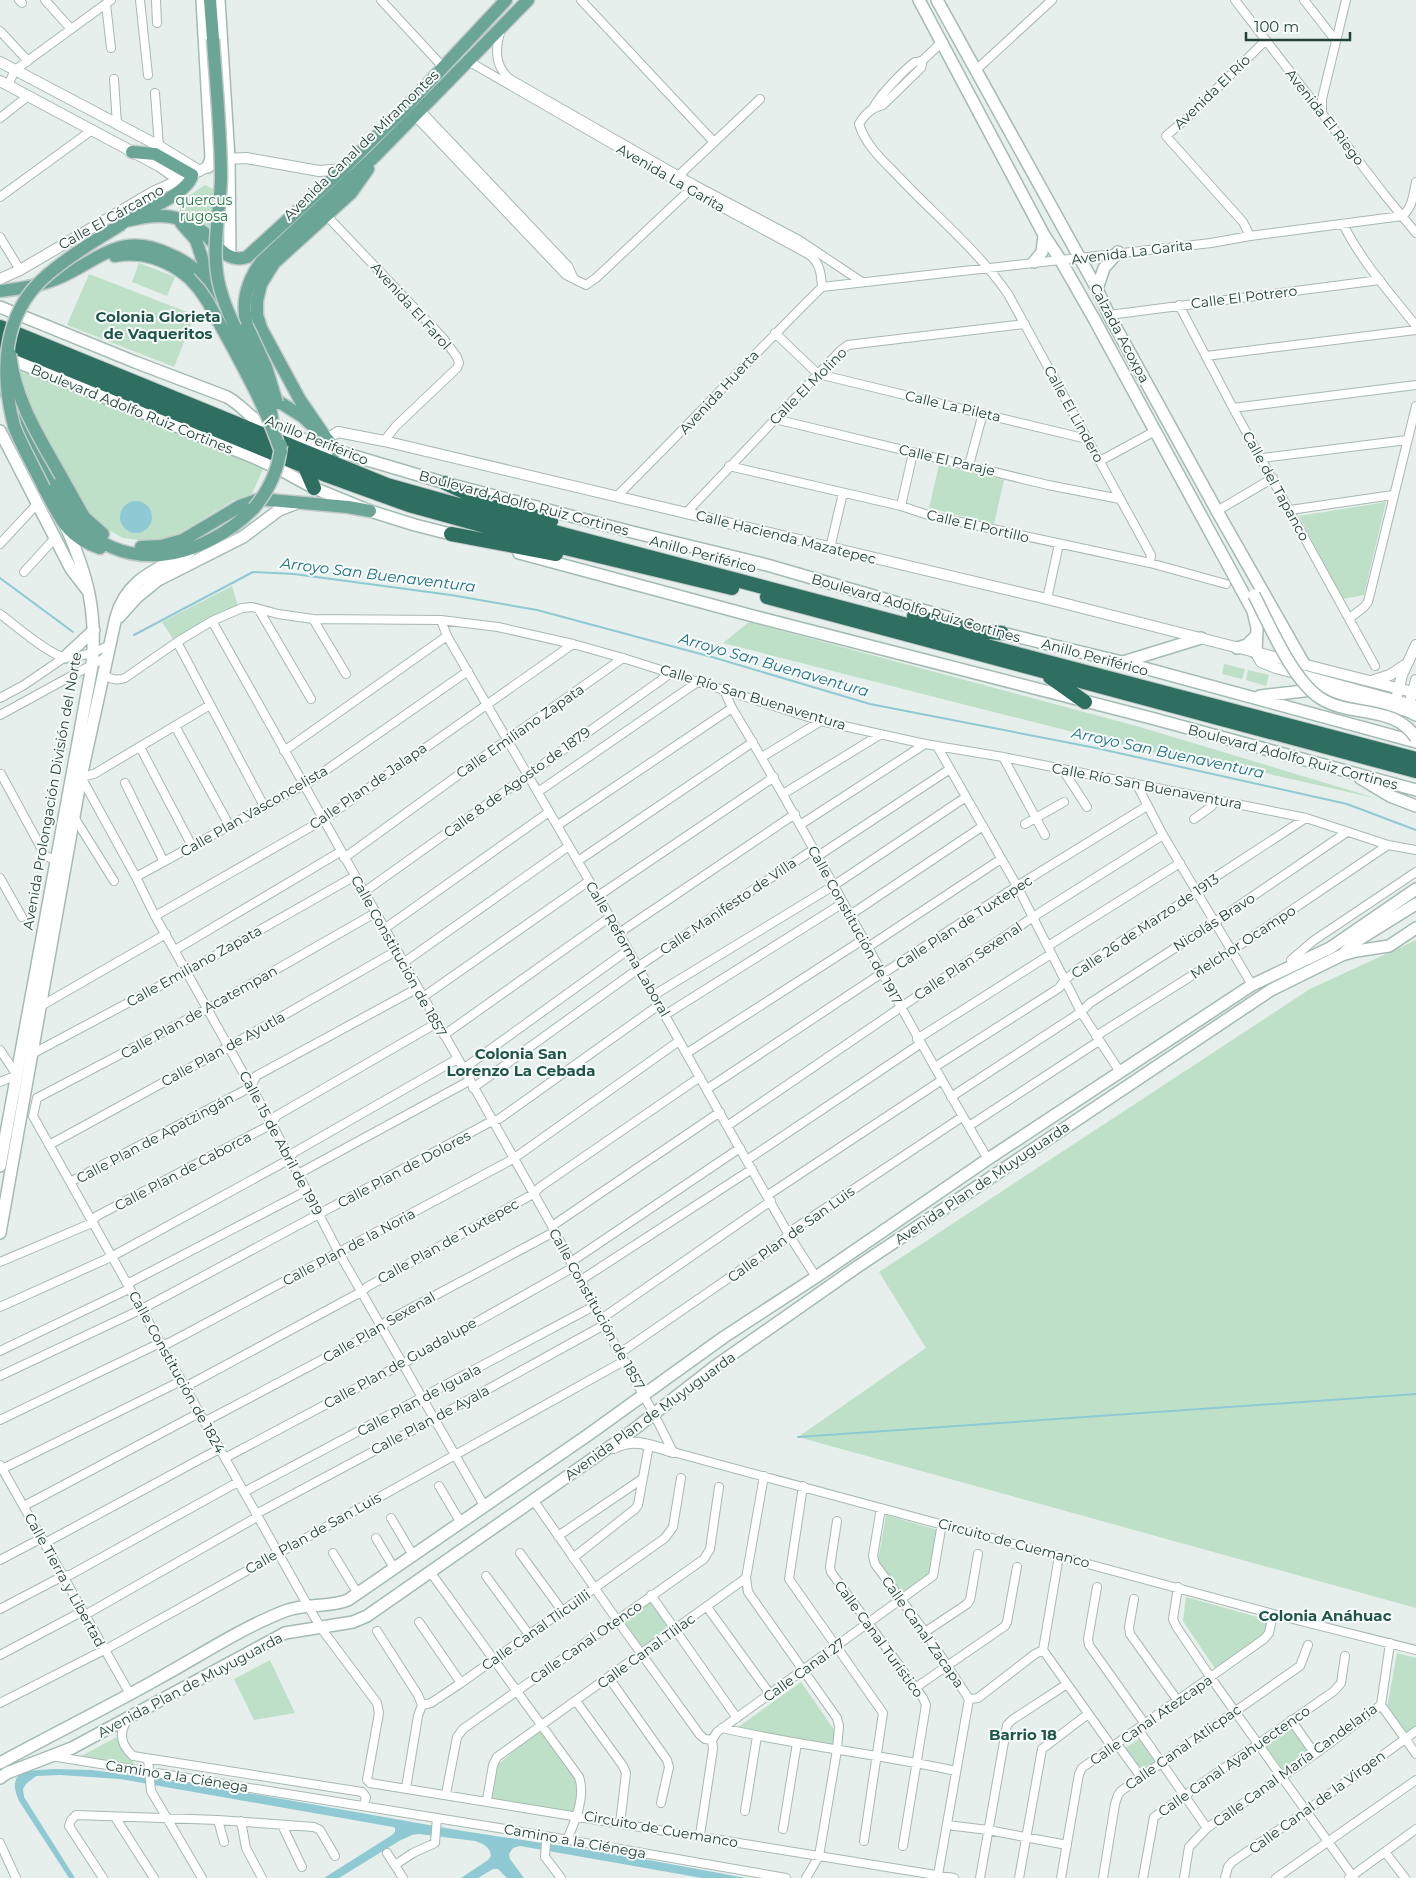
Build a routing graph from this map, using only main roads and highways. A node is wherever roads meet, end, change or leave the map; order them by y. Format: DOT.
graph roads {
  1 [pos="202,0"];
  2 [pos="210,0"];
  3 [pos="219,0"];
  4 [pos="506,0"];
  5 [pos="528,0"];
  6 [pos="928,2"];
  7 [pos="211,144"];
  8 [pos="228,144"];
  9 [pos="128,149"];
  10 [pos="375,156"];
  11 [pos="200,171"];
  12 [pos="1050,205"];
  13 [pos="1034,214"];
  14 [pos="167,216"];
  15 [pos="124,222"];
  16 [pos="1044,234"];
  17 [pos="1118,252"];
  18 [pos="230,257"];
  19 [pos="1034,262"];
  20 [pos="83,265"];
  21 [pos="1097,289"];
  22 [pos="211,290"];
  23 [pos="0,291"];
  24 [pos="0,307"];
  25 [pos="2,335"];
  26 [pos="0,355"];
  27 [pos="1138,368"];
  28 [pos="1127,380"];
  29 [pos="1145,380"];
  30 [pos="0,384"];
  31 [pos="276,432"];
  32 [pos="1,434"];
  33 [pos="317,441"];
  34 [pos="1164,448"];
  35 [pos="284,449"];
  36 [pos="337,451"];
  37 [pos="303,465"];
  38 [pos="281,470"];
  39 [pos="445,482"];
  40 [pos="314,488"];
  41 [pos="298,503"];
  42 [pos="370,511"];
  43 [pos="66,527"];
  44 [pos="451,534"];
  45 [pos="209,539"];
  46 [pos="128,553"];
  47 [pos="605,558"];
  48 [pos="652,558"];
  49 [pos="90,592"];
  50 [pos="854,610"];
  51 [pos="1276,613"];
  52 [pos="115,622"];
  53 [pos="1284,627"];
  54 [pos="1257,628"];
  55 [pos="94,630"];
  56 [pos="1002,633"];
  57 [pos="1201,638"];
  58 [pos="1237,648"];
  59 [pos="1256,653"];
  60 [pos="66,657"];
  61 [pos="1122,662"];
  62 [pos="1304,664"];
  63 [pos="1041,671"];
  64 [pos="1236,692"];
  65 [pos="1086,702"];
  66 [pos="1416,715"];
  67 [pos="1416,740"];
  68 [pos="1416,759"];
  69 [pos="1416,771"];
  70 [pos="1350,772"];
  71 [pos="1415,790"];
  72 [pos="1416,806"];
  73 [pos="1416,883"];
  74 [pos="1416,888"];
  75 [pos="1416,904"];
  76 [pos="1416,928"];
  77 [pos="1342,955"];
  78 [pos="1292,962"];
  79 [pos="3,1133"];
  80 [pos="0,1166"];
  81 [pos="0,1233"];
  82 [pos="0,1764"];
  83 [pos="0,1778"];
  1 -- 7 [label="main road"];
  2 -- 31 [label="main road, bridge"];
  3 -- 8 [label="main road"];
  4 -- 18 [label="main road, Avenida Canal de Miramontes"];
  5 -- 10 [label="main road, Avenida Canal de Miramontes"];
  6 -- 12 [label="main road, Calzada Acoxpa"];
  6 -- 13 [label="main road, Calzada Acoxpa"];
  7 -- 8 [label="main road"];
  7 -- 11 [label="main road"];
  8 -- 18 [label="main road"];
  9 -- 11 [label="main road"];
  10 -- 33 [label="main road"];
  10 -- 35 [label="main road, Avenida Canal de Miramontes, bridge"];
  11 -- 15 [label="main road, Avenida Prolongación División del Norte"];
  12 -- 13 [label="main road"];
  12 -- 21 [label="main road, Calzada Acoxpa"];
  13 -- 16 [label="main road, Calzada Acoxpa"];
  14 -- 15 [label="main road"];
  14 -- 18 [label="main road"];
  14 -- 22 [label="main road"];
  15 -- 25 [label="main road, Avenida Prolongación División del Norte, bridge"];
  16 -- 19 [label="main road"];
  16 -- 28 [label="main road, Calzada Acoxpa"];
  17 -- 21 [label="main road"];
  20 -- 22 [label="main road"];
  20 -- 23 [label="main road"];
  20 -- 31 [label="main road, bridge"];
  21 -- 27 [label="main road, Calzada Acoxpa"];
  22 -- 33 [label="main road"];
  24 -- 31 [label="main road"];
  25 -- 35 [label="highway, Anillo Periférico"];
  25 -- 37 [label="highway, Anillo Periférico"];
  25 -- 41 [label="main road, bridge"];
  25 -- 43 [label="main road, Avenida Prolongación División del Norte, bridge"];
  26 -- 38 [label="main road, Boulevard Adolfo Ruiz Cortines"];
  27 -- 28 [label="main road"];
  27 -- 29 [label="main road, Calzada Acoxpa"];
  28 -- 29 [label="main road"];
  28 -- 34 [label="main road, Calzada Acoxpa"];
  29 -- 51 [label="main road, Calzada Acoxpa"];
  30 -- 46 [label="main road"];
  31 -- 33 [label="main road"];
  31 -- 35 [label="highway"];
  32 -- 49 [label="main road"];
  33 -- 35 [label="highway"];
  33 -- 36 [label="main road"];
  34 -- 54 [label="main road, Calzada Acoxpa"];
  34 -- 67 [label="main road, bridge"];
  35 -- 45 [label="main road, Avenida Canal de Miramontes, bridge"];
  35 -- 48 [label="highway, Anillo Periférico"];
  36 -- 39 [label="main road, Boulevard Adolfo Ruiz Cortines"];
  37 -- 38 [label="highway"];
  37 -- 40 [label="highway"];
  37 -- 47 [label="highway, Anillo Periférico"];
  38 -- 40 [label="main road, Boulevard Adolfo Ruiz Cortines"];
  39 -- 48 [label="highway"];
  39 -- 56 [label="main road, Boulevard Adolfo Ruiz Cortines"];
  40 -- 42 [label="main road, Boulevard Adolfo Ruiz Cortines"];
  41 -- 42 [label="main road"];
  41 -- 52 [label="main road"];
  42 -- 44 [label="main road, Boulevard Adolfo Ruiz Cortines"];
  43 -- 46 [label="main road"];
  43 -- 49 [label="main road, Avenida Prolongación División del Norte"];
  44 -- 47 [label="highway"];
  44 -- 65 [label="main road, Boulevard Adolfo Ruiz Cortines"];
  45 -- 46 [label="main road, Avenida Canal de Miramontes"];
  45 -- 52 [label="main road, Avenida Prolongación División del Norte"];
  47 -- 63 [label="highway, Anillo Periférico"];
  48 -- 50 [label="highway, Anillo Periférico"];
  49 -- 55 [label="main road, Avenida Prolongación División del Norte"];
  50 -- 56 [label="highway"];
  50 -- 68 [label="highway, Anillo Periférico"];
  51 -- 53 [label="main road, Calzada Acoxpa"];
  51 -- 54 [label="main road"];
  52 -- 81 [label="main road, Avenida Prolongación División del Norte"];
  53 -- 54 [label="main road"];
  53 -- 62 [label="main road, Calzada Acoxpa"];
  54 -- 58 [label="main road"];
  54 -- 59 [label="main road, Calzada Acoxpa"];
  55 -- 60 [label="main road"];
  55 -- 79 [label="main road, Avenida Prolongación División del Norte"];
  56 -- 61 [label="main road, Boulevard Adolfo Ruiz Cortines"];
  57 -- 61 [label="main road"];
  61 -- 64 [label="main road, Boulevard Adolfo Ruiz Cortines"];
  63 -- 65 [label="highway"];
  63 -- 69 [label="highway, Anillo Periférico"];
  64 -- 66 [label="main road"];
  64 -- 67 [label="main road, Boulevard Adolfo Ruiz Cortines"];
  65 -- 70 [label="main road, Boulevard Adolfo Ruiz Cortines"];
  70 -- 71 [label="main road, Boulevard Adolfo Ruiz Cortines"];
  70 -- 72 [label="main road"];
  73 -- 78 [label="main road"];
  74 -- 78 [label="main road"];
  75 -- 77 [label="main road"];
  76 -- 77 [label="main road"];
  77 -- 83 [label="main road, Avenida Plan de Muyuguarda"];
  78 -- 82 [label="main road, Avenida Plan de Muyuguarda"];
  79 -- 80 [label="main road, Avenida Prolongación División del Norte"];
}
